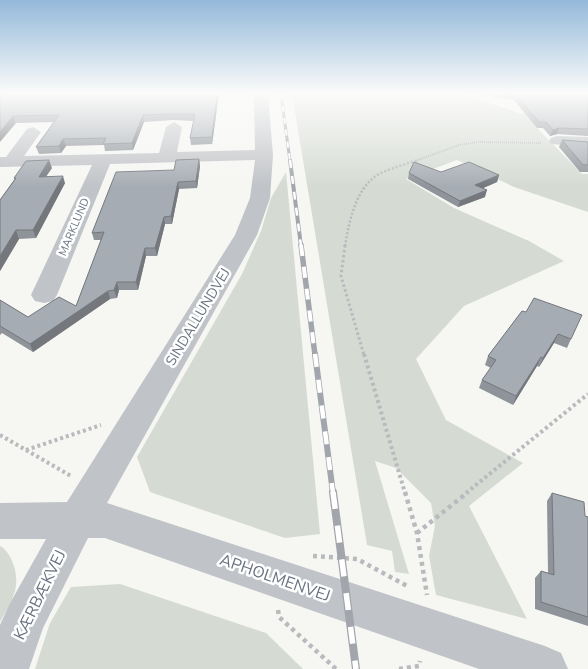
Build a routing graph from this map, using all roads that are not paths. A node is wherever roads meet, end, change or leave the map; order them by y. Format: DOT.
graph roads {
  1 [pos="263,125"];
  2 [pos="174,128"];
  3 [pos="33,132"];
  4 [pos="557,141"];
  5 [pos="588,142"];
  6 [pos="264,155"];
  7 [pos="167,157"];
  8 [pos="103,159"];
  9 [pos="5,162"];
  10 [pos="44,295"];
  11 [pos="86,506"];
  12 [pos="0,521"];
  13 [pos="6,669"];
  14 [pos="545,669"];
  1 -- 6 [label="street, SINDALLUNDVEJ"];
  2 -- 7 [label="street"];
  3 -- 9 [label="street"];
  4 -- 5 [label="street"];
  6 -- 7 [label="street"];
  6 -- 11 [label="street, SINDALLUNDVEJ"];
  7 -- 8 [label="street"];
  8 -- 9 [label="street"];
  8 -- 10 [label="street, MARKLUND"];
  11 -- 12 [label="street, APHOLMENVEJ"];
  11 -- 13 [label="street, KÆRBÆKVEJ"];
  11 -- 14 [label="street, APHOLMENVEJ"];
}
